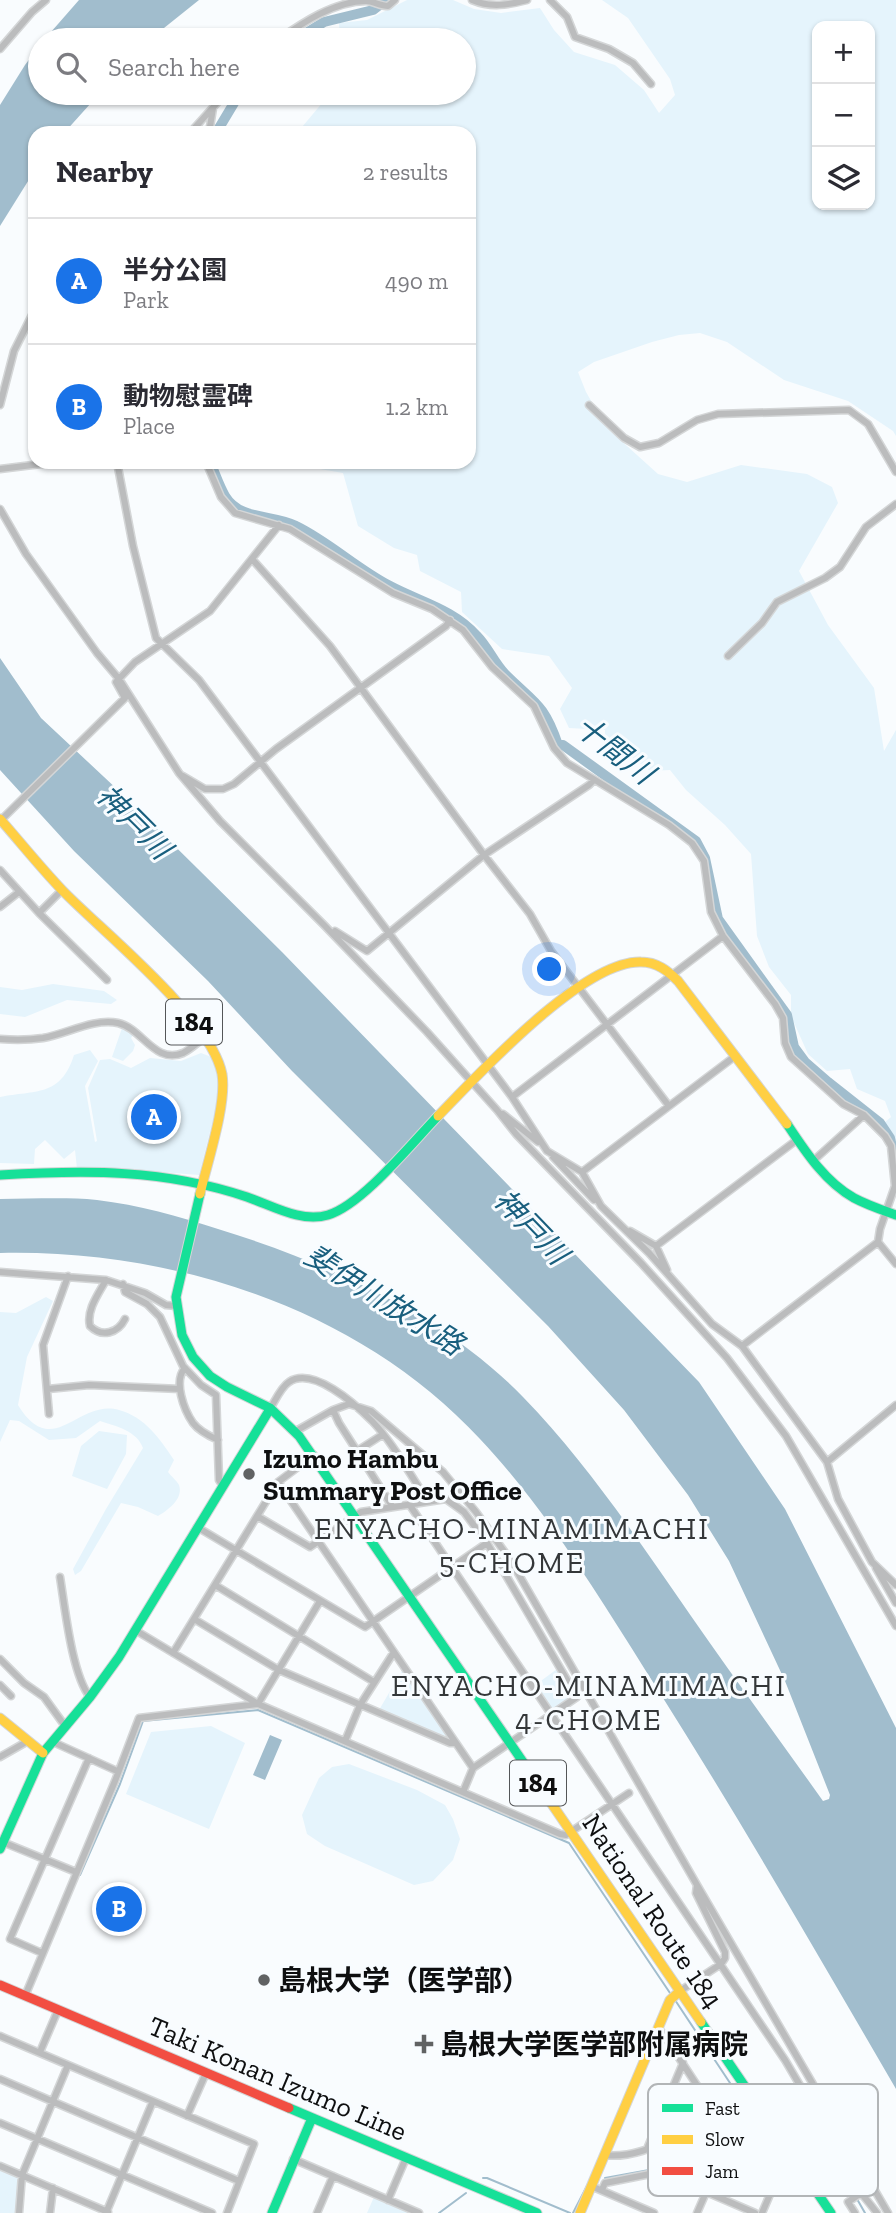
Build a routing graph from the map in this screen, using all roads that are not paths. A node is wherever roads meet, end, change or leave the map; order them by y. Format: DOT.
graph roads {
  1 [pos="46,0"];
  2 [pos="395,0"];
  3 [pos="472,0"];
  4 [pos="527,0"];
  5 [pos="550,0"];
  6 [pos="295,28"];
  7 [pos="0,49"];
  8 [pos="651,84"];
  9 [pos="216,105"];
  10 [pos="213,108"];
  11 [pos="196,126"];
  12 [pos="210,126"];
  13 [pos="28,323"];
  14 [pos="0,405"];
  15 [pos="589,405"];
  16 [pos="28,466"];
  17 [pos="0,469"];
  18 [pos="118,469"];
  19 [pos="209,469"];
  20 [pos="896,472"];
  21 [pos="896,505"];
  22 [pos="0,509"];
  23 [pos="279,525"];
  24 [pos="252,559"];
  25 [pos="450,620"];
  26 [pos="162,644"];
  27 [pos="728,656"];
  28 [pos="119,679"];
  29 [pos="361,689"];
  30 [pos="260,762"];
  31 [pos="179,773"];
  32 [pos="593,780"];
  33 [pos="2,819"];
  34 [pos="484,855"];
  35 [pos="0,870"];
  36 [pos="62,890"];
  37 [pos="19,892"];
  38 [pos="0,907"];
  39 [pos="39,913"];
  40 [pos="324,925"];
  41 [pos="387,933"];
  42 [pos="723,936"];
  43 [pos="672,976"];
  44 [pos="107,980"];
  45 [pos="580,987"];
  46 [pos="608,1025"];
  47 [pos="205,1037"];
  48 [pos="0,1039"];
  49 [pos="734,1057"];
  50 [pos="489,1066"];
  51 [pos="468,1086"];
  52 [pos="512,1097"];
  53 [pos="669,1106"];
  54 [pos="497,1110"];
  55 [pos="864,1115"];
  56 [pos="798,1139"];
  57 [pos="547,1151"];
  58 [pos="813,1161"];
  59 [pos="582,1172"];
  60 [pos="0,1175"];
  61 [pos="202,1184"];
  62 [pos="601,1206"];
  63 [pos="891,1213"];
  64 [pos="621,1226"];
  65 [pos="878,1242"];
  66 [pos="656,1246"];
  67 [pos="896,1264"];
  68 [pos="0,1272"];
  69 [pos="68,1276"];
  70 [pos="671,1278"];
  71 [pos="106,1280"];
  72 [pos="123,1284"];
  73 [pos="176,1301"];
  74 [pos="125,1319"];
  75 [pos="742,1346"];
  76 [pos="185,1368"];
  77 [pos="180,1389"];
  78 [pos="48,1390"];
  79 [pos="353,1403"];
  80 [pos="896,1405"];
  81 [pos="270,1409"];
  82 [pos="333,1410"];
  83 [pos="49,1414"];
  84 [pos="296,1431"];
  85 [pos="382,1435"];
  86 [pos="218,1440"];
  87 [pos="357,1451"];
  88 [pos="314,1455"];
  89 [pos="827,1462"];
  90 [pos="278,1482"];
  91 [pos="223,1486"];
  92 [pos="428,1502"];
  93 [pos="409,1504"];
  94 [pos="392,1506"];
  95 [pos="356,1515"];
  96 [pos="257,1516"];
  97 [pos="197,1527"];
  98 [pos="319,1541"];
  99 [pos="487,1543"];
  100 [pos="235,1550"];
  101 [pos="872,1562"];
  102 [pos="453,1568"];
  103 [pos="61,1577"];
  104 [pos="215,1585"];
  105 [pos="896,1585"];
  106 [pos="410,1595"];
  107 [pos="320,1601"];
  108 [pos="896,1603"];
  109 [pos="194,1619"];
  110 [pos="373,1621"];
  111 [pos="896,1626"];
  112 [pos="135,1630"];
  113 [pos="299,1636"];
  114 [pos="394,1651"];
  115 [pos="173,1653"];
  116 [pos="1,1656"];
  117 [pos="279,1670"];
  118 [pos="374,1682"];
  119 [pos="0,1685"];
  120 [pos="10,1696"];
  121 [pos="90,1697"];
  122 [pos="258,1704"];
  123 [pos="360,1705"];
  124 [pos="551,1714"];
  125 [pos="0,1718"];
  126 [pos="65,1726"];
  127 [pos="28,1741"];
  128 [pos="345,1741"];
  129 [pos="53,1742"];
  130 [pos="456,1743"];
  131 [pos="510,1743"];
  132 [pos="43,1753"];
  133 [pos="0,1757"];
  134 [pos="89,1758"];
  135 [pos="473,1768"];
  136 [pos="117,1771"];
  137 [pos="463,1792"];
  138 [pos="629,1793"];
  139 [pos="612,1804"];
  140 [pos="572,1831"];
  141 [pos="1,1844"];
  142 [pos="44,1859"];
  143 [pos="76,1872"];
  144 [pos="697,1885"];
  145 [pos="42,1953"];
  146 [pos="721,1964"];
  147 [pos="0,1986"];
  148 [pos="680,1992"];
  149 [pos="25,1996"];
  150 [pos="58,2010"];
  151 [pos="658,2030"];
  152 [pos="0,2036"];
  153 [pos="40,2052"];
  154 [pos="683,2063"];
  155 [pos="68,2065"];
  156 [pos="206,2073"];
  157 [pos="0,2079"];
  158 [pos="674,2084"];
  159 [pos="696,2084"];
  160 [pos="743,2084"];
  161 [pos="799,2084"];
  162 [pos="813,2084"];
  163 [pos="53,2101"];
  164 [pos="153,2101"];
  165 [pos="187,2116"];
  166 [pos="312,2118"];
  167 [pos="0,2123"];
  168 [pos="37,2138"];
  169 [pos="138,2138"];
  170 [pos="648,2144"];
  171 [pos="646,2149"];
  172 [pos="604,2155"];
  173 [pos="406,2158"];
  174 [pos="293,2160"];
  175 [pos="0,2166"];
  176 [pos="648,2174"];
  177 [pos="22,2175"];
  178 [pos="122,2175"];
  179 [pos="333,2176"];
  180 [pos="239,2180"];
  181 [pos="591,2186"];
  182 [pos="53,2188"];
  183 [pos="602,2190"];
  184 [pos="704,2196"];
  185 [pos="715,2196"];
  186 [pos="769,2196"];
  187 [pos="819,2196"];
  188 [pos="857,2196"];
  189 [pos="878,2196"];
  190 [pos="388,2200"];
  191 [pos="19,2213"];
  192 [pos="50,2213"];
  193 [pos="108,2213"];
  194 [pos="212,2213"];
  195 [pos="227,2213"];
  196 [pos="272,2213"];
  197 [pos="317,2213"];
  198 [pos="419,2213"];
  199 [pos="537,2213"];
  200 [pos="580,2213"];
  201 [pos="654,2213"];
  202 [pos="697,2213"];
  203 [pos="755,2213"];
  204 [pos="762,2213"];
  205 [pos="831,2213"];
  206 [pos="855,2213"];
  207 [pos="877,2213"];
  208 [pos="888,2213"];
  1 -- 7 [label="street"];
  2 -- 6 [label="street"];
  3 -- 4 [label="street"];
  5 -- 8 [label="street"];
  9 -- 10 [label="street"];
  10 -- 11 [label="street"];
  10 -- 12 [label="street"];
  13 -- 14 [label="street"];
  15 -- 20 [label="street"];
  16 -- 17 [label="street"];
  18 -- 26 [label="street"];
  19 -- 23 [label="street"];
  21 -- 27 [label="street"];
  22 -- 28 [label="street"];
  23 -- 24 [label="street"];
  23 -- 25 [label="street"];
  24 -- 26 [label="street"];
  24 -- 29 [label="street"];
  25 -- 29 [label="street"];
  25 -- 32 [label="street"];
  26 -- 28 [label="street"];
  26 -- 30 [label="street"];
  28 -- 31 [label="street"];
  28 -- 33 [label="street"];
  29 -- 30 [label="street"];
  29 -- 34 [label="street"];
  30 -- 31 [label="street"];
  30 -- 41 [label="street"];
  31 -- 40 [label="street"];
  32 -- 34 [label="street"];
  32 -- 42 [label="street"];
  33 -- 36 [label="main road, National Route 184 / 184"];
  34 -- 41 [label="street"];
  34 -- 45 [label="street"];
  35 -- 37 [label="street"];
  36 -- 39 [label="street"];
  36 -- 47 [label="main road, National Route 184 / 184"];
  37 -- 38 [label="street"];
  37 -- 39 [label="street"];
  39 -- 44 [label="street"];
  40 -- 41 [label="street"];
  40 -- 51 [label="street"];
  41 -- 50 [label="street"];
  42 -- 43 [label="street"];
  42 -- 55 [label="street"];
  43 -- 45 [label="main road"];
  43 -- 46 [label="street"];
  43 -- 49 [label="main road"];
  45 -- 46 [label="street"];
  45 -- 50 [label="main road"];
  46 -- 52 [label="street"];
  46 -- 53 [label="street"];
  47 -- 48 [label="street"];
  47 -- 61 [label="main road, National Route 184 / 184"];
  49 -- 53 [label="street"];
  49 -- 56 [label="main road"];
  50 -- 51 [label="main road"];
  50 -- 52 [label="street"];
  51 -- 54 [label="street"];
  51 -- 61 [label="main road"];
  52 -- 57 [label="street"];
  53 -- 59 [label="street"];
  54 -- 57 [label="street"];
  54 -- 111 [label="street"];
  55 -- 58 [label="street"];
  55 -- 63 [label="street"];
  56 -- 58 [label="main road"];
  56 -- 66 [label="street"];
  57 -- 59 [label="street"];
  57 -- 62 [label="street"];
  58 -- 63 [label="main road"];
  59 -- 62 [label="street"];
  60 -- 61 [label="main road"];
  61 -- 73 [label="main road, National Route 184 / 184"];
  62 -- 64 [label="street"];
  63 -- 65 [label="street"];
  64 -- 66 [label="street"];
  64 -- 70 [label="street"];
  65 -- 67 [label="street"];
  65 -- 75 [label="street"];
  66 -- 70 [label="street"];
  68 -- 69 [label="street"];
  69 -- 71 [label="street"];
  69 -- 78 [label="street"];
  70 -- 75 [label="street"];
  71 -- 72 [label="street"];
  71 -- 74 [label="street"];
  72 -- 73 [label="street"];
  72 -- 76 [label="street"];
  73 -- 81 [label="main road, National Route 184 / 184"];
  75 -- 89 [label="street"];
  76 -- 77 [label="street"];
  76 -- 86 [label="street"];
  77 -- 78 [label="street"];
  77 -- 86 [label="street"];
  78 -- 83 [label="street"];
  79 -- 81 [label="street"];
  79 -- 82 [label="street"];
  79 -- 85 [label="street"];
  79 -- 144 [label="street"];
  80 -- 89 [label="street"];
  81 -- 84 [label="main road, National Route 184 / 184"];
  81 -- 91 [label="main road"];
  82 -- 84 [label="street"];
  82 -- 87 [label="street"];
  84 -- 88 [label="main road, National Route 184 / 184"];
  85 -- 87 [label="street"];
  85 -- 92 [label="street"];
  86 -- 91 [label="street"];
  87 -- 94 [label="street"];
  88 -- 90 [label="street"];
  88 -- 95 [label="main road, National Route 184 / 184"];
  89 -- 101 [label="street"];
  90 -- 96 [label="street"];
  90 -- 98 [label="street"];
  91 -- 97 [label="main road"];
  92 -- 93 [label="street"];
  92 -- 99 [label="street"];
  93 -- 94 [label="street"];
  93 -- 102 [label="street"];
  94 -- 95 [label="street"];
  95 -- 98 [label="street"];
  95 -- 106 [label="main road, National Route 184 / 184"];
  96 -- 98 [label="street"];
  96 -- 100 [label="street"];
  97 -- 100 [label="street"];
  97 -- 112 [label="main road"];
  98 -- 110 [label="street"];
  99 -- 102 [label="street"];
  99 -- 124 [label="street"];
  100 -- 104 [label="street"];
  100 -- 107 [label="street"];
  101 -- 105 [label="street"];
  101 -- 108 [label="street"];
  102 -- 106 [label="street"];
  102 -- 124 [label="street"];
  103 -- 121 [label="street"];
  104 -- 109 [label="street"];
  104 -- 113 [label="street"];
  106 -- 110 [label="street"];
  106 -- 131 [label="main road, National Route 184 / 184"];
  107 -- 110 [label="street"];
  107 -- 113 [label="street"];
  109 -- 115 [label="street"];
  109 -- 117 [label="street"];
  110 -- 114 [label="street"];
  112 -- 115 [label="street"];
  112 -- 121 [label="main road"];
  113 -- 117 [label="street"];
  113 -- 118 [label="street"];
  114 -- 118 [label="street"];
  114 -- 130 [label="street"];
  115 -- 122 [label="street"];
  116 -- 126 [label="street"];
  117 -- 122 [label="street"];
  117 -- 123 [label="street"];
  118 -- 123 [label="street"];
  119 -- 120 [label="street"];
  121 -- 126 [label="main road"];
  122 -- 128 [label="street"];
  122 -- 136 [label="street"];
  123 -- 128 [label="street"];
  123 -- 130 [label="street"];
  124 -- 131 [label="street"];
  124 -- 139 [label="street"];
  125 -- 127 [label="main road"];
  126 -- 129 [label="main road"];
  127 -- 132 [label="main road"];
  127 -- 133 [label="street"];
  128 -- 137 [label="street"];
  129 -- 132 [label="main road"];
  129 -- 134 [label="street"];
  130 -- 135 [label="street"];
  131 -- 135 [label="street"];
  131 -- 140 [label="main road, National Route 184 / 184"];
  132 -- 141 [label="main road"];
  134 -- 136 [label="street"];
  134 -- 142 [label="street"];
  135 -- 137 [label="street"];
  136 -- 143 [label="street"];
  137 -- 140 [label="street"];
  138 -- 139 [label="street"];
  139 -- 140 [label="street"];
  139 -- 146 [label="street"];
  140 -- 148 [label="main road, National Route 184 / 184"];
  141 -- 142 [label="street"];
  142 -- 143 [label="street"];
  142 -- 145 [label="street"];
  143 -- 145 [label="street"];
  144 -- 146 [label="street"];
  144 -- 162 [label="street"];
  145 -- 149 [label="street"];
  146 -- 148 [label="street"];
  146 -- 161 [label="street"];
  147 -- 149 [label="main road, Taki Konan Izumo Line"];
  148 -- 151 [label="main road"];
  148 -- 160 [label="main road, National Route 184 / 184"];
  149 -- 150 [label="main road, Taki Konan Izumo Line"];
  150 -- 153 [label="street"];
  150 -- 156 [label="main road, Taki Konan Izumo Line"];
  151 -- 154 [label="street"];
  151 -- 172 [label="main road"];
  152 -- 153 [label="street"];
  153 -- 155 [label="street"];
  154 -- 158 [label="street"];
  154 -- 159 [label="street"];
  155 -- 163 [label="street"];
  155 -- 164 [label="street"];
  156 -- 165 [label="street"];
  156 -- 166 [label="main road, Taki Konan Izumo Line"];
  157 -- 163 [label="street"];
  163 -- 168 [label="street"];
  163 -- 169 [label="street"];
  164 -- 165 [label="street"];
  164 -- 169 [label="street"];
  165 -- 180 [label="street"];
  166 -- 173 [label="main road, Taki Konan Izumo Line"];
  166 -- 174 [label="main road"];
  167 -- 168 [label="street"];
  168 -- 177 [label="street"];
  168 -- 178 [label="street"];
  169 -- 178 [label="street"];
  169 -- 180 [label="street"];
  170 -- 171 [label="street"];
  171 -- 172 [label="street"];
  172 -- 181 [label="main road"];
  173 -- 190 [label="street"];
  173 -- 199 [label="main road, Taki Konan Izumo Line"];
  174 -- 179 [label="street"];
  174 -- 196 [label="main road"];
  175 -- 177 [label="street"];
  176 -- 183 [label="street"];
  177 -- 182 [label="street"];
  177 -- 191 [label="street"];
  178 -- 193 [label="street"];
  178 -- 194 [label="street"];
  179 -- 190 [label="street"];
  179 -- 197 [label="street"];
  180 -- 195 [label="street"];
  181 -- 183 [label="street"];
  181 -- 200 [label="main road"];
  182 -- 192 [label="street"];
  182 -- 193 [label="street"];
  183 -- 201 [label="street"];
  184 -- 202 [label="street"];
  185 -- 203 [label="street"];
  186 -- 204 [label="street"];
  187 -- 205 [label="main road, National Route 184 / 184"];
  188 -- 206 [label="street"];
  188 -- 207 [label="street"];
  189 -- 208 [label="street"];
  190 -- 198 [label="street"];
}
